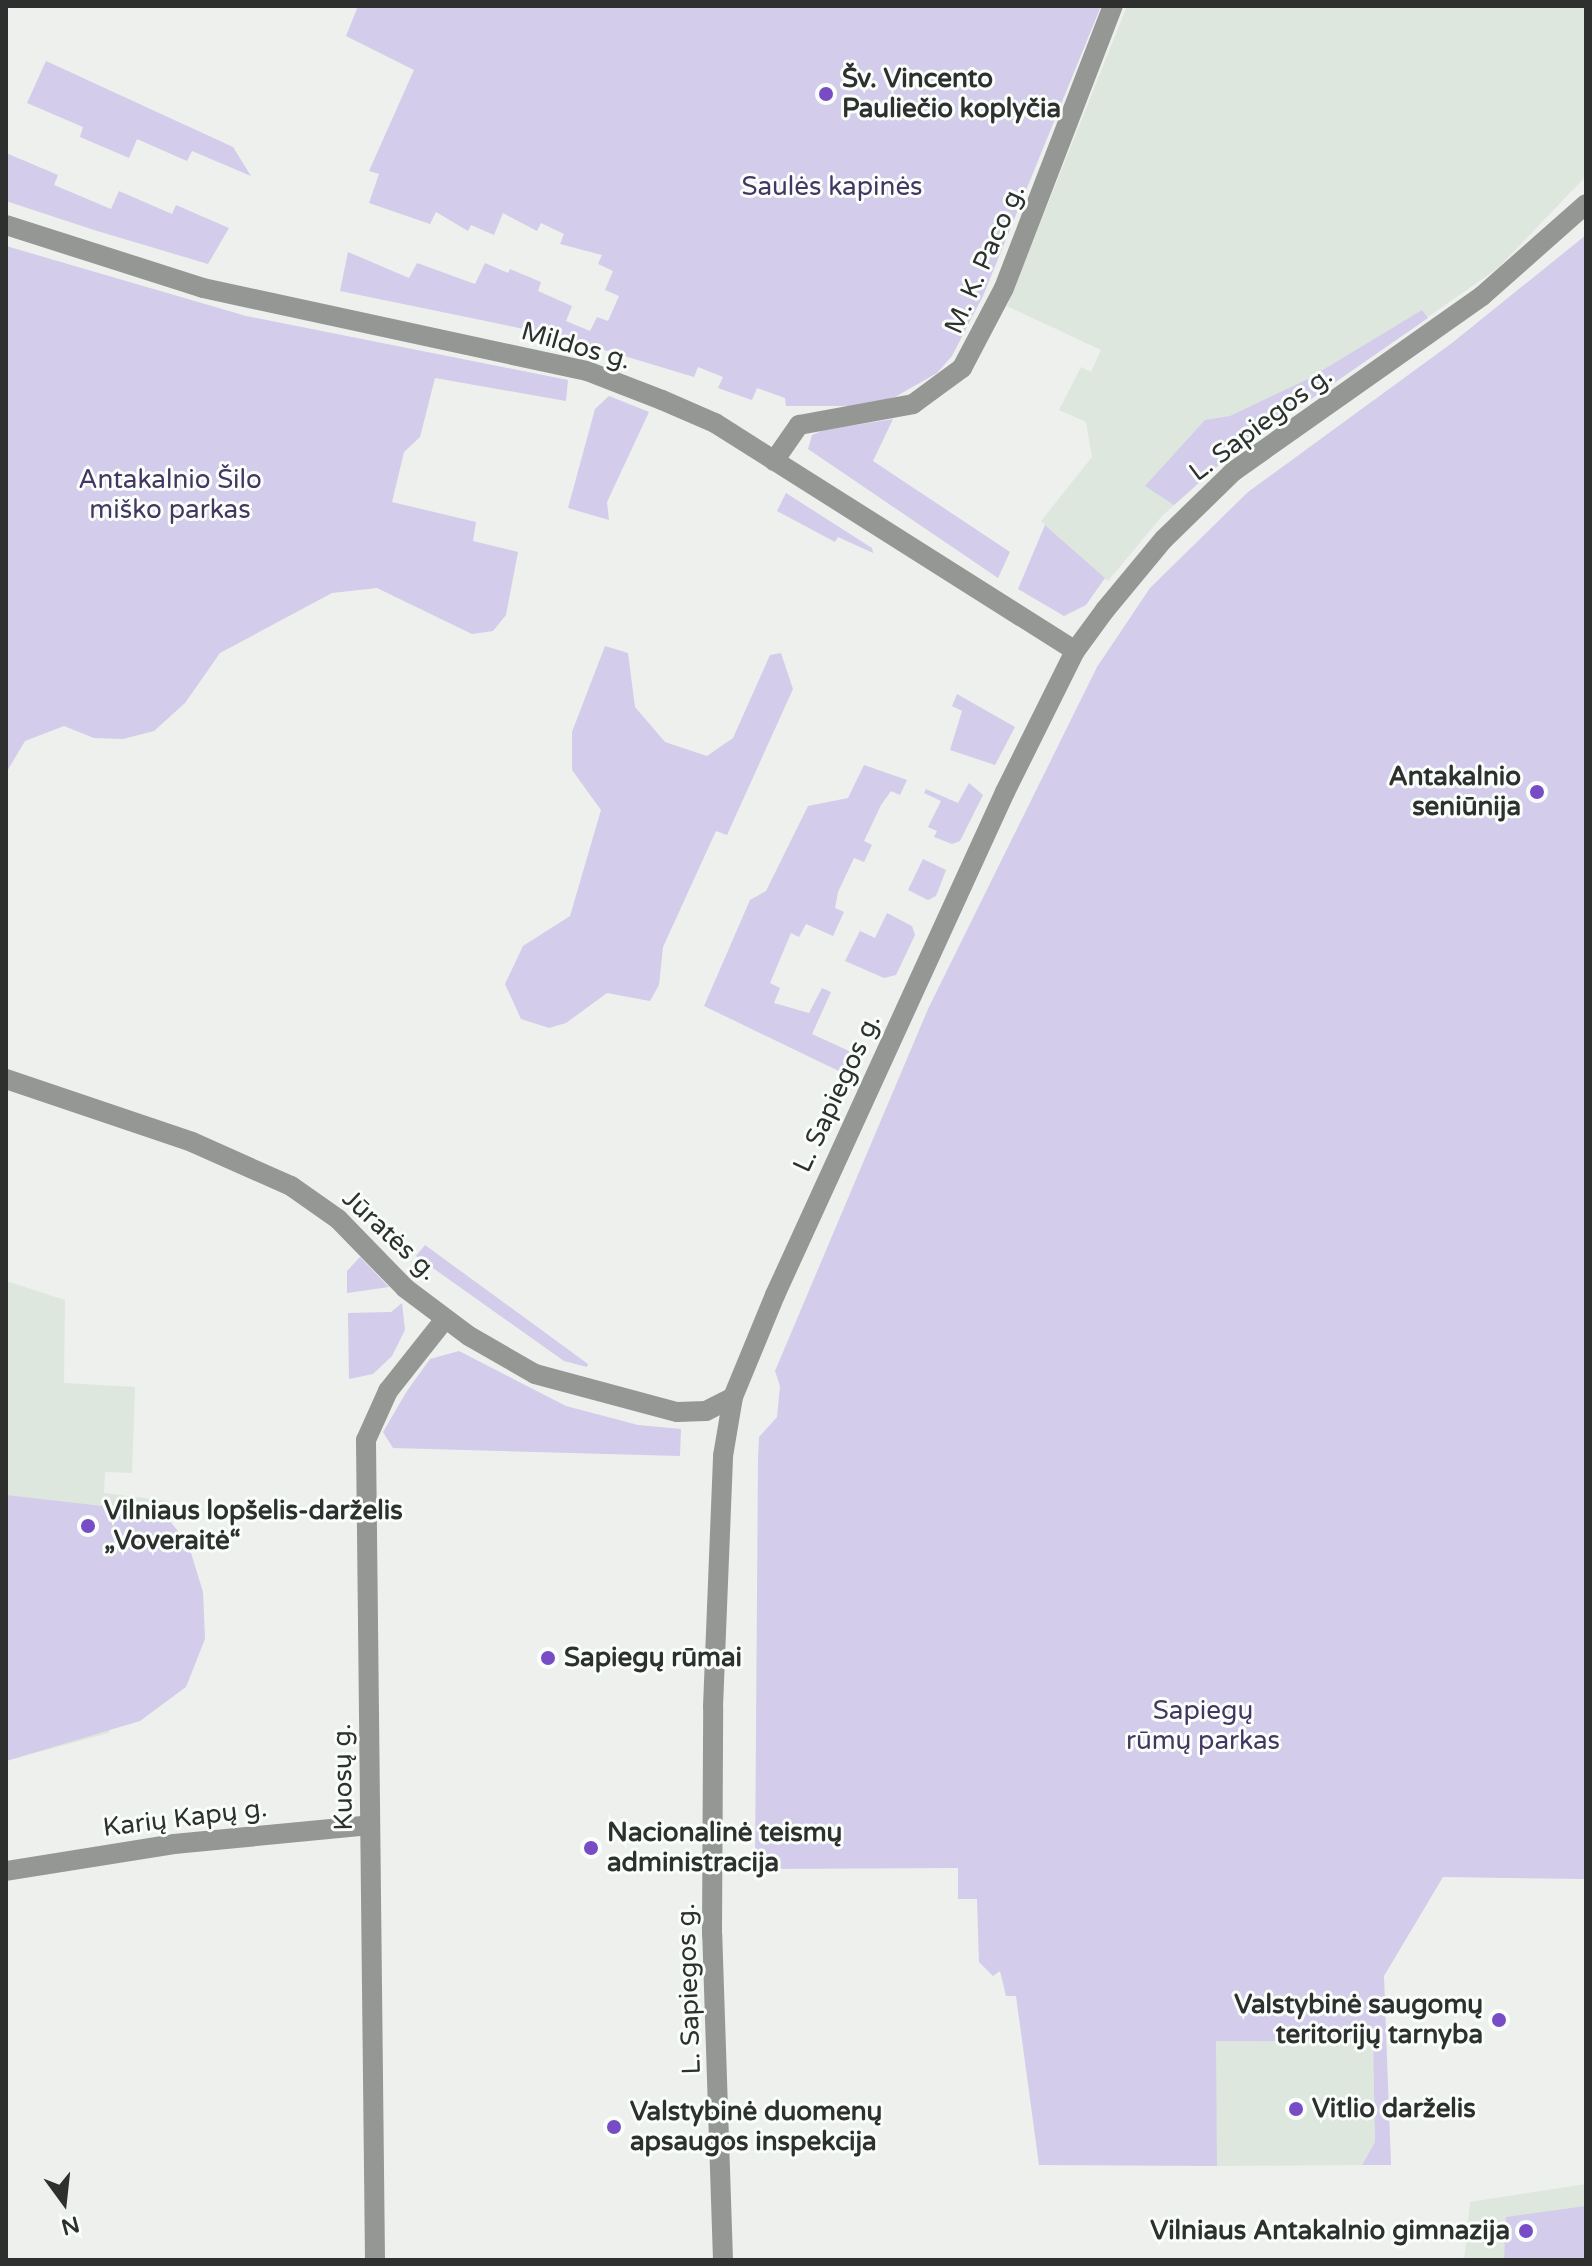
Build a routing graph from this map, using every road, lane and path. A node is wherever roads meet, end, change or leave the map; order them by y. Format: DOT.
graph roads {
  1 [pos="1113,6"];
  2 [pos="1586,204"];
  3 [pos="6,225"];
  4 [pos="774,461"];
  5 [pos="1075,651"];
  6 [pos="6,1079"];
  7 [pos="445,1319"];
  8 [pos="733,1397"];
  9 [pos="370,1825"];
  10 [pos="6,1871"];
  11 [pos="375,2260"];
  12 [pos="723,2260"];
  1 -- 4 [label="street, M. K. Paco g."];
  2 -- 5 [label="street, L. Sapiegos g."];
  3 -- 4 [label="street, Mildos g."];
  4 -- 5 [label="street, Mildos g."];
  5 -- 8 [label="street, L. Sapiegos g."];
  6 -- 7 [label="street, Jūratės g."];
  7 -- 8 [label="street, Jūratės g."];
  7 -- 9 [label="street, Kuosų g."];
  8 -- 12 [label="street, L. Sapiegos g."];
  9 -- 10 [label="street, Karių Kapų g."];
  9 -- 11 [label="street, Kuosų g."];
}
